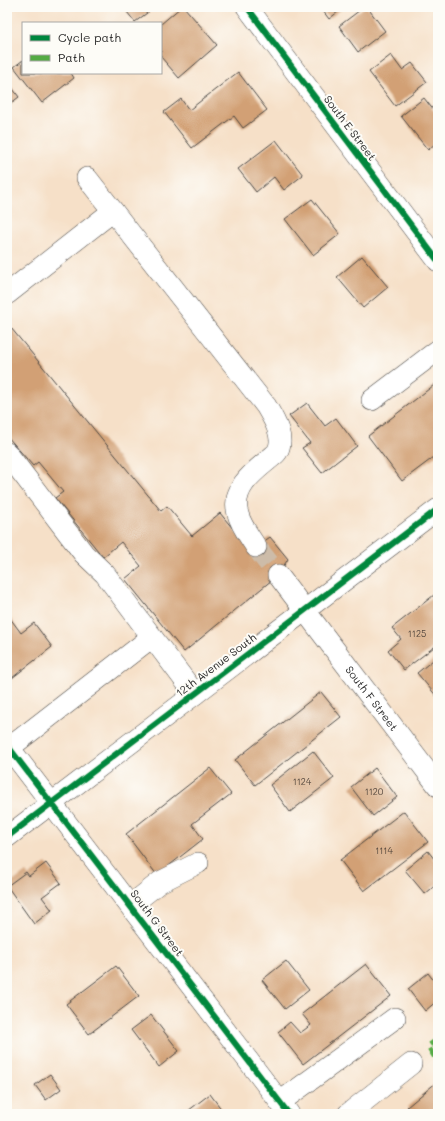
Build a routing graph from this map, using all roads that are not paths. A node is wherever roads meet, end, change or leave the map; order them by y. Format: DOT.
graph roads {
  1 [pos="247,7"];
  2 [pos="87,178"];
  3 [pos="113,210"];
  4 [pos="438,261"];
  5 [pos="7,294"];
  6 [pos="438,350"];
  7 [pos="372,400"];
  8 [pos="7,453"];
  9 [pos="438,509"];
  10 [pos="256,547"];
  11 [pos="278,575"];
  12 [pos="304,610"];
  13 [pos="152,637"];
  14 [pos="195,694"];
  15 [pos="8,746"];
  16 [pos="438,786"];
  17 [pos="52,802"];
  18 [pos="7,837"];
  19 [pos="198,863"];
  20 [pos="131,905"];
  21 [pos="395,1018"];
  22 [pos="411,1064"];
  23 [pos="285,1108"];
  24 [pos="348,1114"];
  1 -- 4 [label="street, South E Street"];
  2 -- 3 [label="street"];
  3 -- 5 [label="street"];
  3 -- 10 [label="street"];
  6 -- 7 [label="street"];
  8 -- 13 [label="street"];
  9 -- 12 [label="street, 12th Avenue South"];
  11 -- 12 [label="street, South F Street"];
  12 -- 14 [label="street, 12th Avenue South"];
  12 -- 16 [label="street, South F Street"];
  13 -- 14 [label="street"];
  13 -- 15 [label="street"];
  14 -- 17 [label="street, 12th Avenue South"];
  15 -- 17 [label="street, South G Street"];
  17 -- 18 [label="street, 12th Avenue South"];
  17 -- 20 [label="street, South G Street"];
  19 -- 20 [label="street"];
  20 -- 23 [label="street, South G Street"];
  21 -- 23 [label="street"];
  22 -- 24 [label="street"];
}
